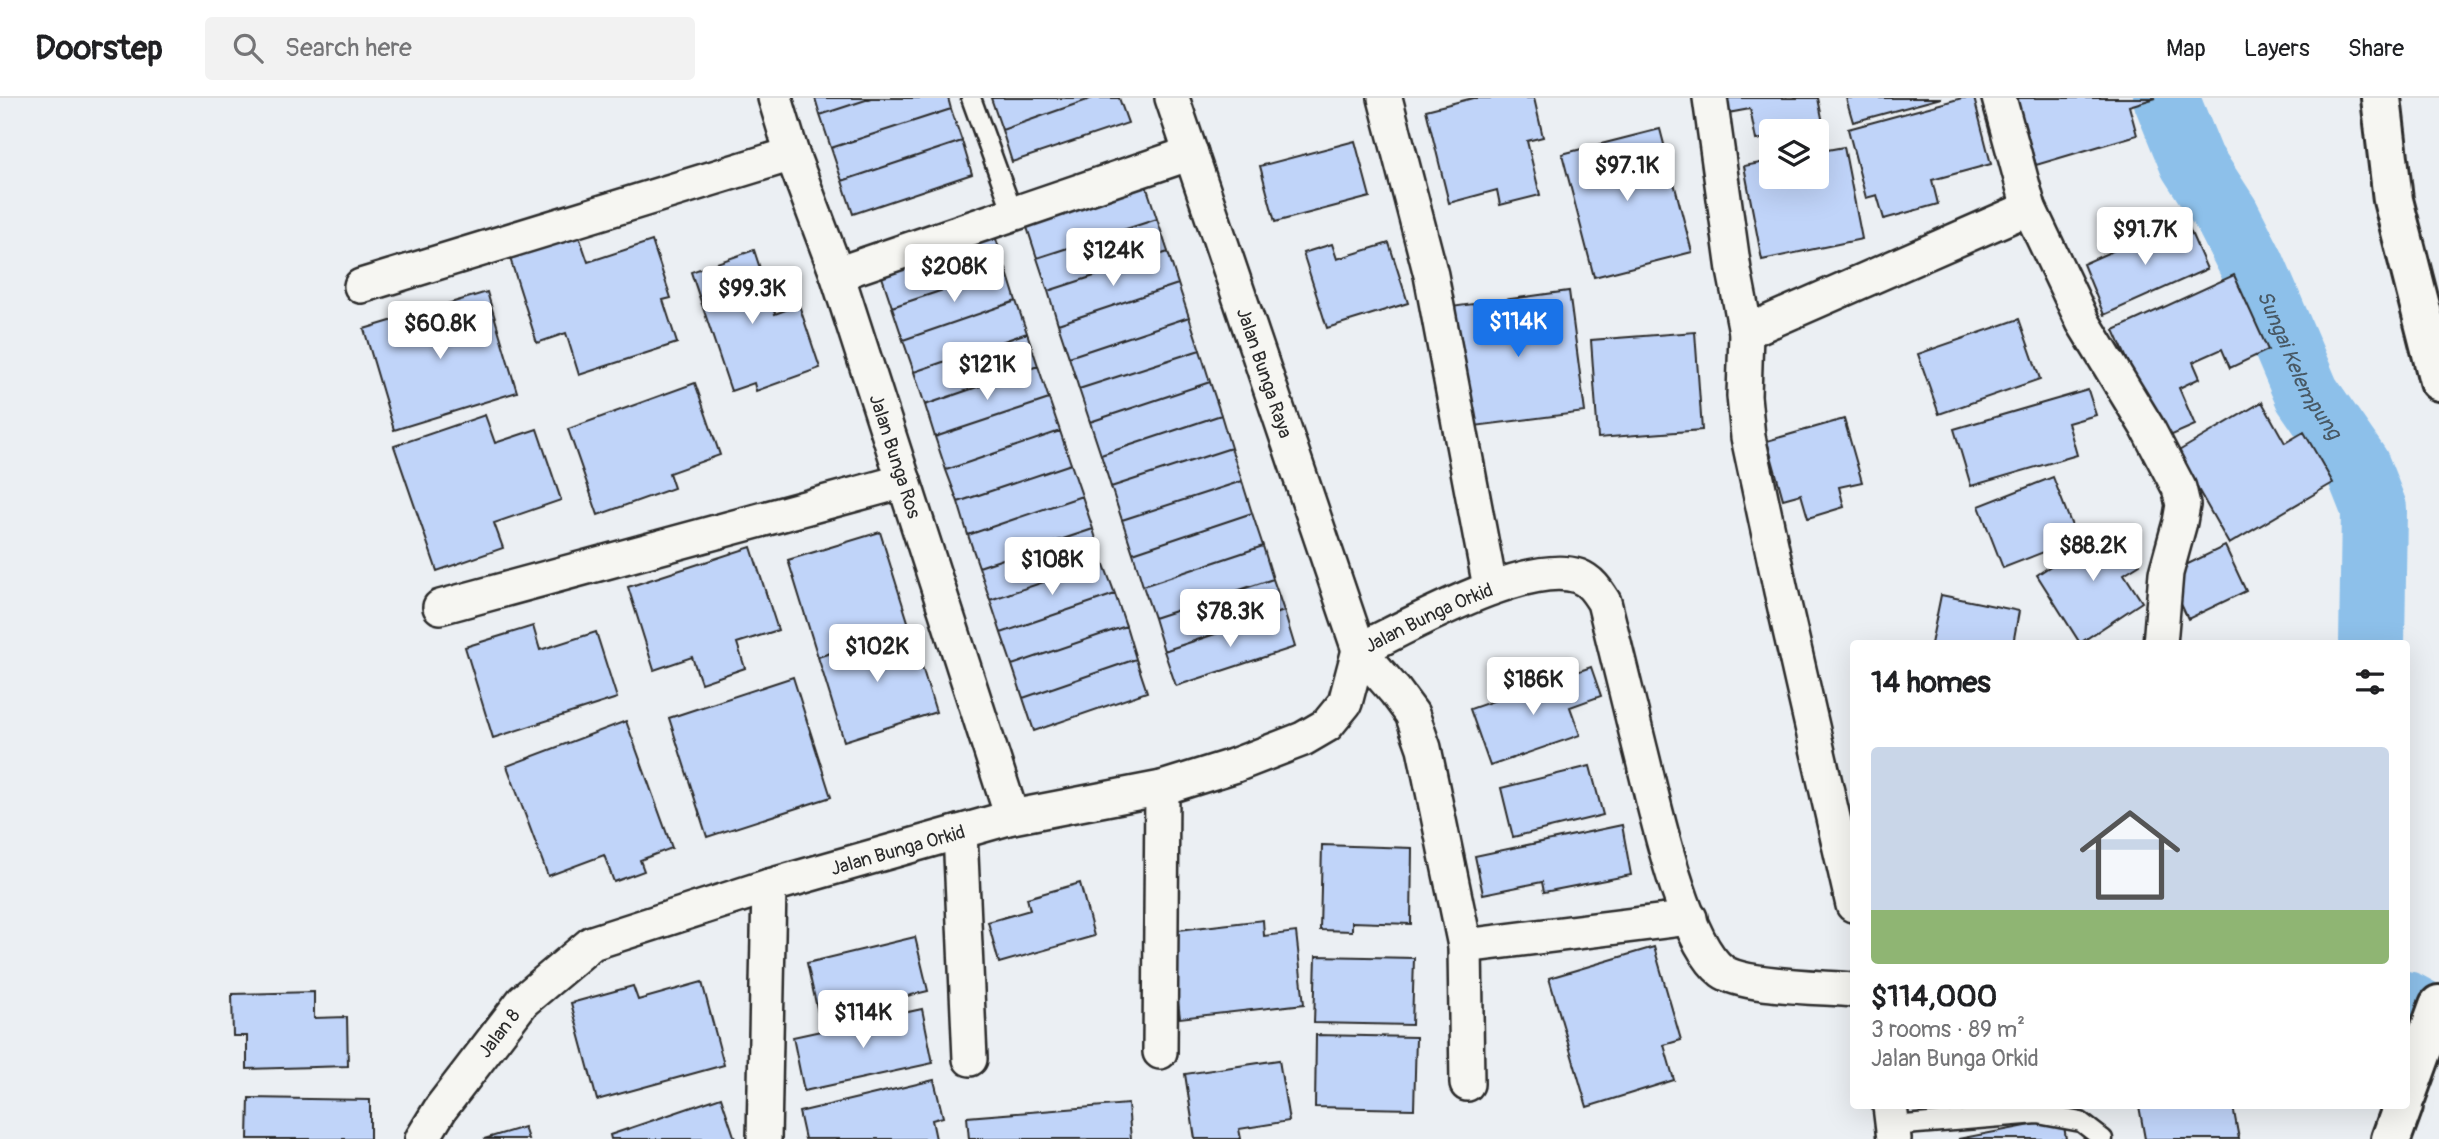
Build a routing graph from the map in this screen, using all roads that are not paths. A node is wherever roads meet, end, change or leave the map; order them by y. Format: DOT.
graph roads {
  1 [pos="775,98"];
  2 [pos="971,98"];
  3 [pos="1172,98"];
  4 [pos="1385,98"];
  5 [pos="1710,98"];
  6 [pos="1999,98"];
  7 [pos="2381,98"];
  8 [pos="1191,153"];
  9 [pos="792,154"];
  10 [pos="2029,208"];
  11 [pos="1013,214"];
  12 [pos="837,274"];
  13 [pos="361,286"];
  14 [pos="1746,332"];
  15 [pos="2439,381"];
  16 [pos="904,481"];
  17 [pos="1490,587"];
  18 [pos="440,607"];
  19 [pos="2160,640"];
  20 [pos="1359,650"];
  21 [pos="1162,788"];
  22 [pos="1012,817"];
  23 [pos="960,832"];
  24 [pos="769,886"];
  25 [pos="1850,892"];
  26 [pos="1690,918"];
  27 [pos="592,943"];
  28 [pos="1465,946"];
  29 [pos="1850,990"];
  30 [pos="2439,1005"];
  31 [pos="1160,1052"];
  32 [pos="970,1059"];
  33 [pos="2411,1083"];
  34 [pos="1467,1084"];
  35 [pos="2402,1109"];
  36 [pos="1892,1124"];
  37 [pos="422,1139"];
  38 [pos="764,1139"];
  39 [pos="2103,1139"];
  40 [pos="2391,1139"];
  1 -- 9 [label="street, Jalan Bunga Ros"];
  2 -- 11 [label="lane"];
  3 -- 8 [label="street, Jalan Bunga Raya"];
  4 -- 17 [label="street"];
  5 -- 14 [label="street"];
  6 -- 10 [label="street"];
  7 -- 15 [label="main road"];
  8 -- 11 [label="street"];
  8 -- 20 [label="street, Jalan Bunga Raya"];
  9 -- 12 [label="street, Jalan Bunga Ros"];
  9 -- 13 [label="street"];
  10 -- 14 [label="street"];
  10 -- 19 [label="street"];
  11 -- 12 [label="street"];
  12 -- 16 [label="street, Jalan Bunga Ros"];
  14 -- 25 [label="street"];
  16 -- 18 [label="street"];
  16 -- 22 [label="street, Jalan Bunga Ros"];
  17 -- 20 [label="street, Jalan Bunga Orkid"];
  17 -- 26 [label="street, Jalan Bunga Orkid"];
  20 -- 21 [label="street, Jalan Bunga Orkid"];
  20 -- 28 [label="street"];
  21 -- 22 [label="street, Jalan Bunga Orkid"];
  21 -- 31 [label="street"];
  22 -- 23 [label="street, Jalan Bunga Orkid"];
  23 -- 24 [label="street, Jalan Bunga Orkid"];
  23 -- 32 [label="street"];
  24 -- 27 [label="street, Jalan Bunga Orkid"];
  24 -- 38 [label="street"];
  26 -- 28 [label="street"];
  26 -- 29 [label="street, Jalan Bunga Orkid"];
  27 -- 37 [label="street, Jalan 8"];
  28 -- 34 [label="street"];
  30 -- 33 [label="main road"];
  35 -- 40 [label="main road"];
  36 -- 39 [label="lane"];
}
